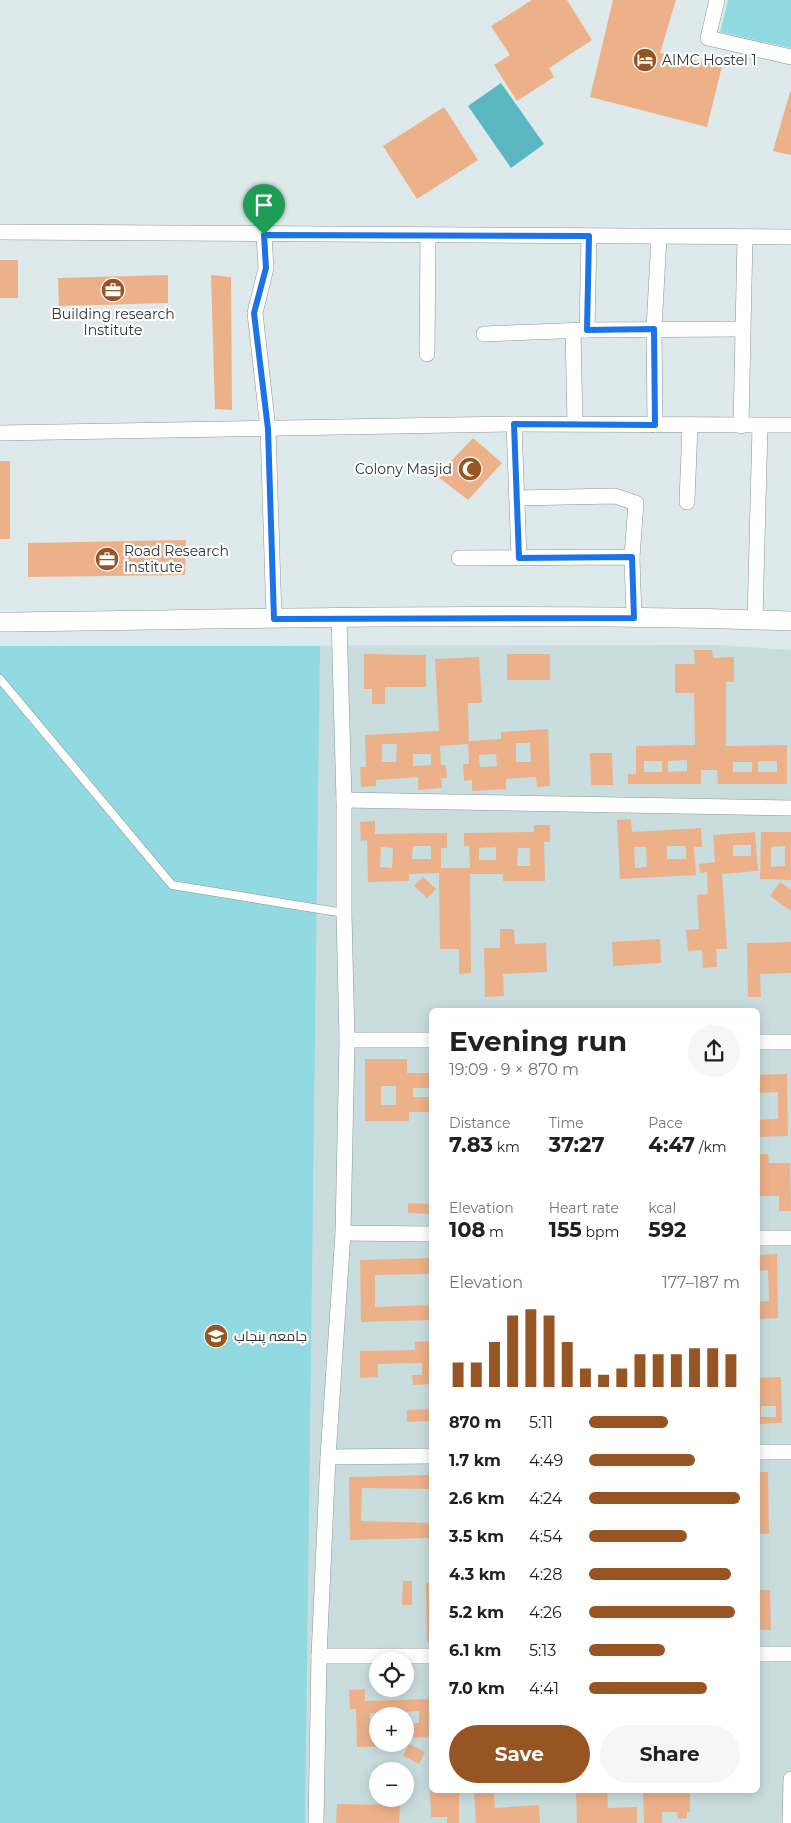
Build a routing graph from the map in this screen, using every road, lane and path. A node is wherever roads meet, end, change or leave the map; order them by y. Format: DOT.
graph roads {
  1 [pos="717,0"];
  2 [pos="791,57"];
  3 [pos="0,232"];
  4 [pos="264,235"];
  5 [pos="428,236"];
  6 [pos="589,236"];
  7 [pos="658,237"];
  8 [pos="745,237"];
  9 [pos="791,238"];
  10 [pos="654,329"];
  11 [pos="743,329"];
  12 [pos="580,330"];
  13 [pos="484,334"];
  14 [pos="427,354"];
  15 [pos="514,424"];
  16 [pos="575,424"];
  17 [pos="655,425"];
  18 [pos="690,425"];
  19 [pos="791,425"];
  20 [pos="741,426"];
  21 [pos="760,426"];
  22 [pos="268,429"];
  23 [pos="0,433"];
  24 [pos="517,498"];
  25 [pos="688,502"];
  26 [pos="632,557"];
  27 [pos="459,558"];
  28 [pos="519,558"];
  29 [pos="339,618"];
  30 [pos="634,618"];
  31 [pos="274,619"];
  32 [pos="755,620"];
  33 [pos="791,621"];
  34 [pos="0,622"];
  35 [pos="0,679"];
  36 [pos="344,800"];
  37 [pos="791,808"];
  38 [pos="344,913"];
  39 [pos="348,1040"];
  40 [pos="429,1040"];
  41 [pos="760,1042"];
  42 [pos="791,1042"];
  43 [pos="343,1233"];
  44 [pos="429,1234"];
  45 [pos="760,1238"];
  46 [pos="791,1238"];
  47 [pos="760,1452"];
  48 [pos="791,1452"];
  49 [pos="429,1456"];
  50 [pos="328,1457"];
  51 [pos="760,1654"];
  52 [pos="791,1654"];
  53 [pos="319,1656"];
  54 [pos="429,1656"];
  55 [pos="791,1778"];
  56 [pos="316,1823"];
  57 [pos="790,1823"];
  1 -- 2 [label="street"];
  3 -- 4 [label="street"];
  4 -- 5 [label="street"];
  4 -- 22 [label="street"];
  5 -- 6 [label="street"];
  5 -- 14 [label="street"];
  6 -- 7 [label="street"];
  6 -- 12 [label="street"];
  7 -- 8 [label="street"];
  7 -- 10 [label="street"];
  8 -- 9 [label="street"];
  8 -- 11 [label="street"];
  10 -- 11 [label="street"];
  10 -- 12 [label="street"];
  10 -- 17 [label="street"];
  11 -- 20 [label="street"];
  12 -- 13 [label="street"];
  12 -- 16 [label="street"];
  15 -- 16 [label="street"];
  15 -- 22 [label="street"];
  15 -- 24 [label="street"];
  16 -- 17 [label="street"];
  17 -- 18 [label="street"];
  18 -- 20 [label="street"];
  18 -- 25 [label="street"];
  19 -- 21 [label="street"];
  20 -- 21 [label="street"];
  21 -- 32 [label="street"];
  22 -- 23 [label="street"];
  22 -- 31 [label="street"];
  24 -- 26 [label="street"];
  24 -- 28 [label="street"];
  26 -- 28 [label="street"];
  26 -- 30 [label="street"];
  27 -- 28 [label="street"];
  29 -- 30 [label="street"];
  29 -- 31 [label="street"];
  29 -- 36 [label="street"];
  30 -- 32 [label="street"];
  31 -- 34 [label="street"];
  32 -- 33 [label="street"];
  35 -- 38 [label="lane"];
  36 -- 37 [label="street"];
  36 -- 38 [label="street"];
  38 -- 39 [label="street"];
  39 -- 40 [label="street"];
  39 -- 43 [label="street"];
  41 -- 42 [label="street"];
  43 -- 44 [label="street"];
  43 -- 50 [label="street"];
  45 -- 46 [label="street"];
  47 -- 48 [label="street"];
  49 -- 50 [label="street"];
  50 -- 53 [label="street"];
  51 -- 52 [label="street"];
  53 -- 54 [label="street"];
  53 -- 56 [label="street"];
  55 -- 57 [label="street"];
}
